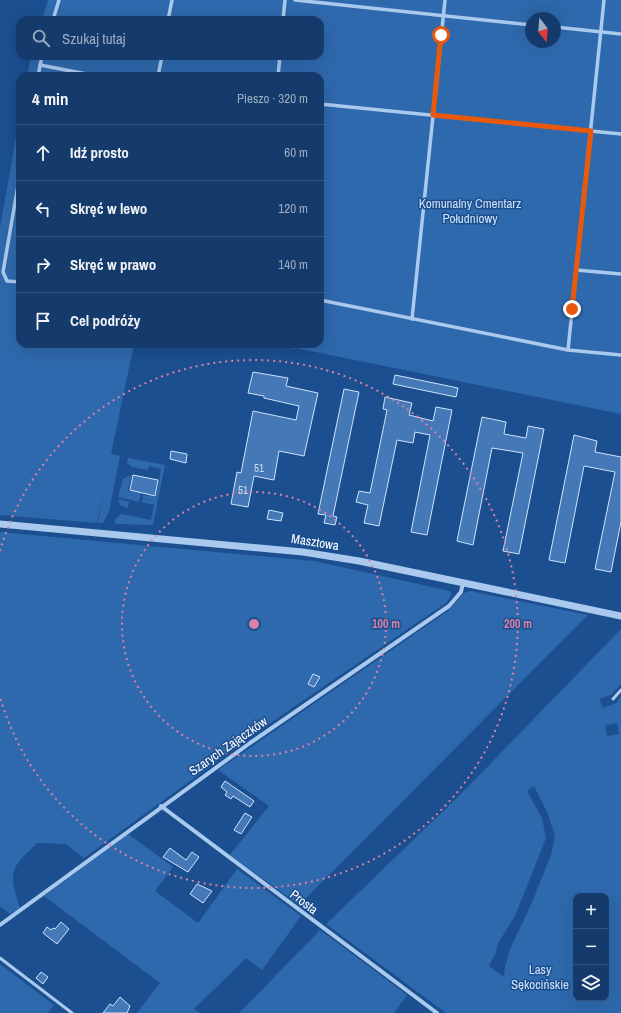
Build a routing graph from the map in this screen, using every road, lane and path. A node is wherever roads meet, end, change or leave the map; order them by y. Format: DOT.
graph roads {
  1 [pos="59,0"];
  2 [pos="172,0"];
  3 [pos="285,0"];
  4 [pos="295,0"];
  5 [pos="445,0"];
  6 [pos="604,0"];
  7 [pos="54,16"];
  8 [pos="169,16"];
  9 [pos="283,16"];
  10 [pos="443,16"];
  11 [pos="525,24"];
  12 [pos="561,28"];
  13 [pos="601,32"];
  14 [pos="621,34"];
  15 [pos="41,60"];
  16 [pos="161,60"];
  17 [pos="280,60"];
  18 [pos="40,65"];
  19 [pos="39,72"];
  20 [pos="76,72"];
  21 [pos="159,72"];
  22 [pos="278,72"];
  23 [pos="324,104"];
  24 [pos="433,115"];
  25 [pos="591,131"];
  26 [pos="621,134"];
  27 [pos="16,197"];
  28 [pos="576,270"];
  29 [pos="621,274"];
  30 [pos="16,282"];
  31 [pos="324,301"];
  32 [pos="412,319"];
  33 [pos="568,350"];
  34 [pos="621,355"];
  35 [pos="0,524"];
  36 [pos="463,583"];
  37 [pos="621,616"];
  38 [pos="621,690"];
  39 [pos="613,699"];
  40 [pos="161,806"];
  41 [pos="0,925"];
  42 [pos="0,958"];
  43 [pos="72,1013"];
  44 [pos="437,1013"];
  1 -- 7 [label="street"];
  2 -- 8 [label="street"];
  3 -- 9 [label="street"];
  4 -- 10 [label="street"];
  5 -- 10 [label="street"];
  6 -- 13 [label="street"];
  10 -- 11 [label="street"];
  10 -- 24 [label="street"];
  12 -- 13 [label="street"];
  13 -- 14 [label="street"];
  13 -- 25 [label="street"];
  15 -- 18 [label="street"];
  16 -- 21 [label="street"];
  17 -- 22 [label="street"];
  18 -- 19 [label="street"];
  18 -- 20 [label="street"];
  23 -- 24 [label="street"];
  24 -- 25 [label="street"];
  24 -- 32 [label="street"];
  25 -- 26 [label="street"];
  25 -- 28 [label="street"];
  27 -- 30 [label="street"];
  28 -- 29 [label="street"];
  28 -- 33 [label="street"];
  31 -- 32 [label="street"];
  32 -- 33 [label="street"];
  33 -- 34 [label="street"];
  35 -- 36 [label="street, Masztowa"];
  36 -- 37 [label="street, Masztowa"];
  36 -- 40 [label="street, Szarych Zajączków"];
  38 -- 39 [label="lane"];
  40 -- 41 [label="street, Szarych Zajączków"];
  40 -- 44 [label="street, Prosta"];
  42 -- 43 [label="lane"];
}
